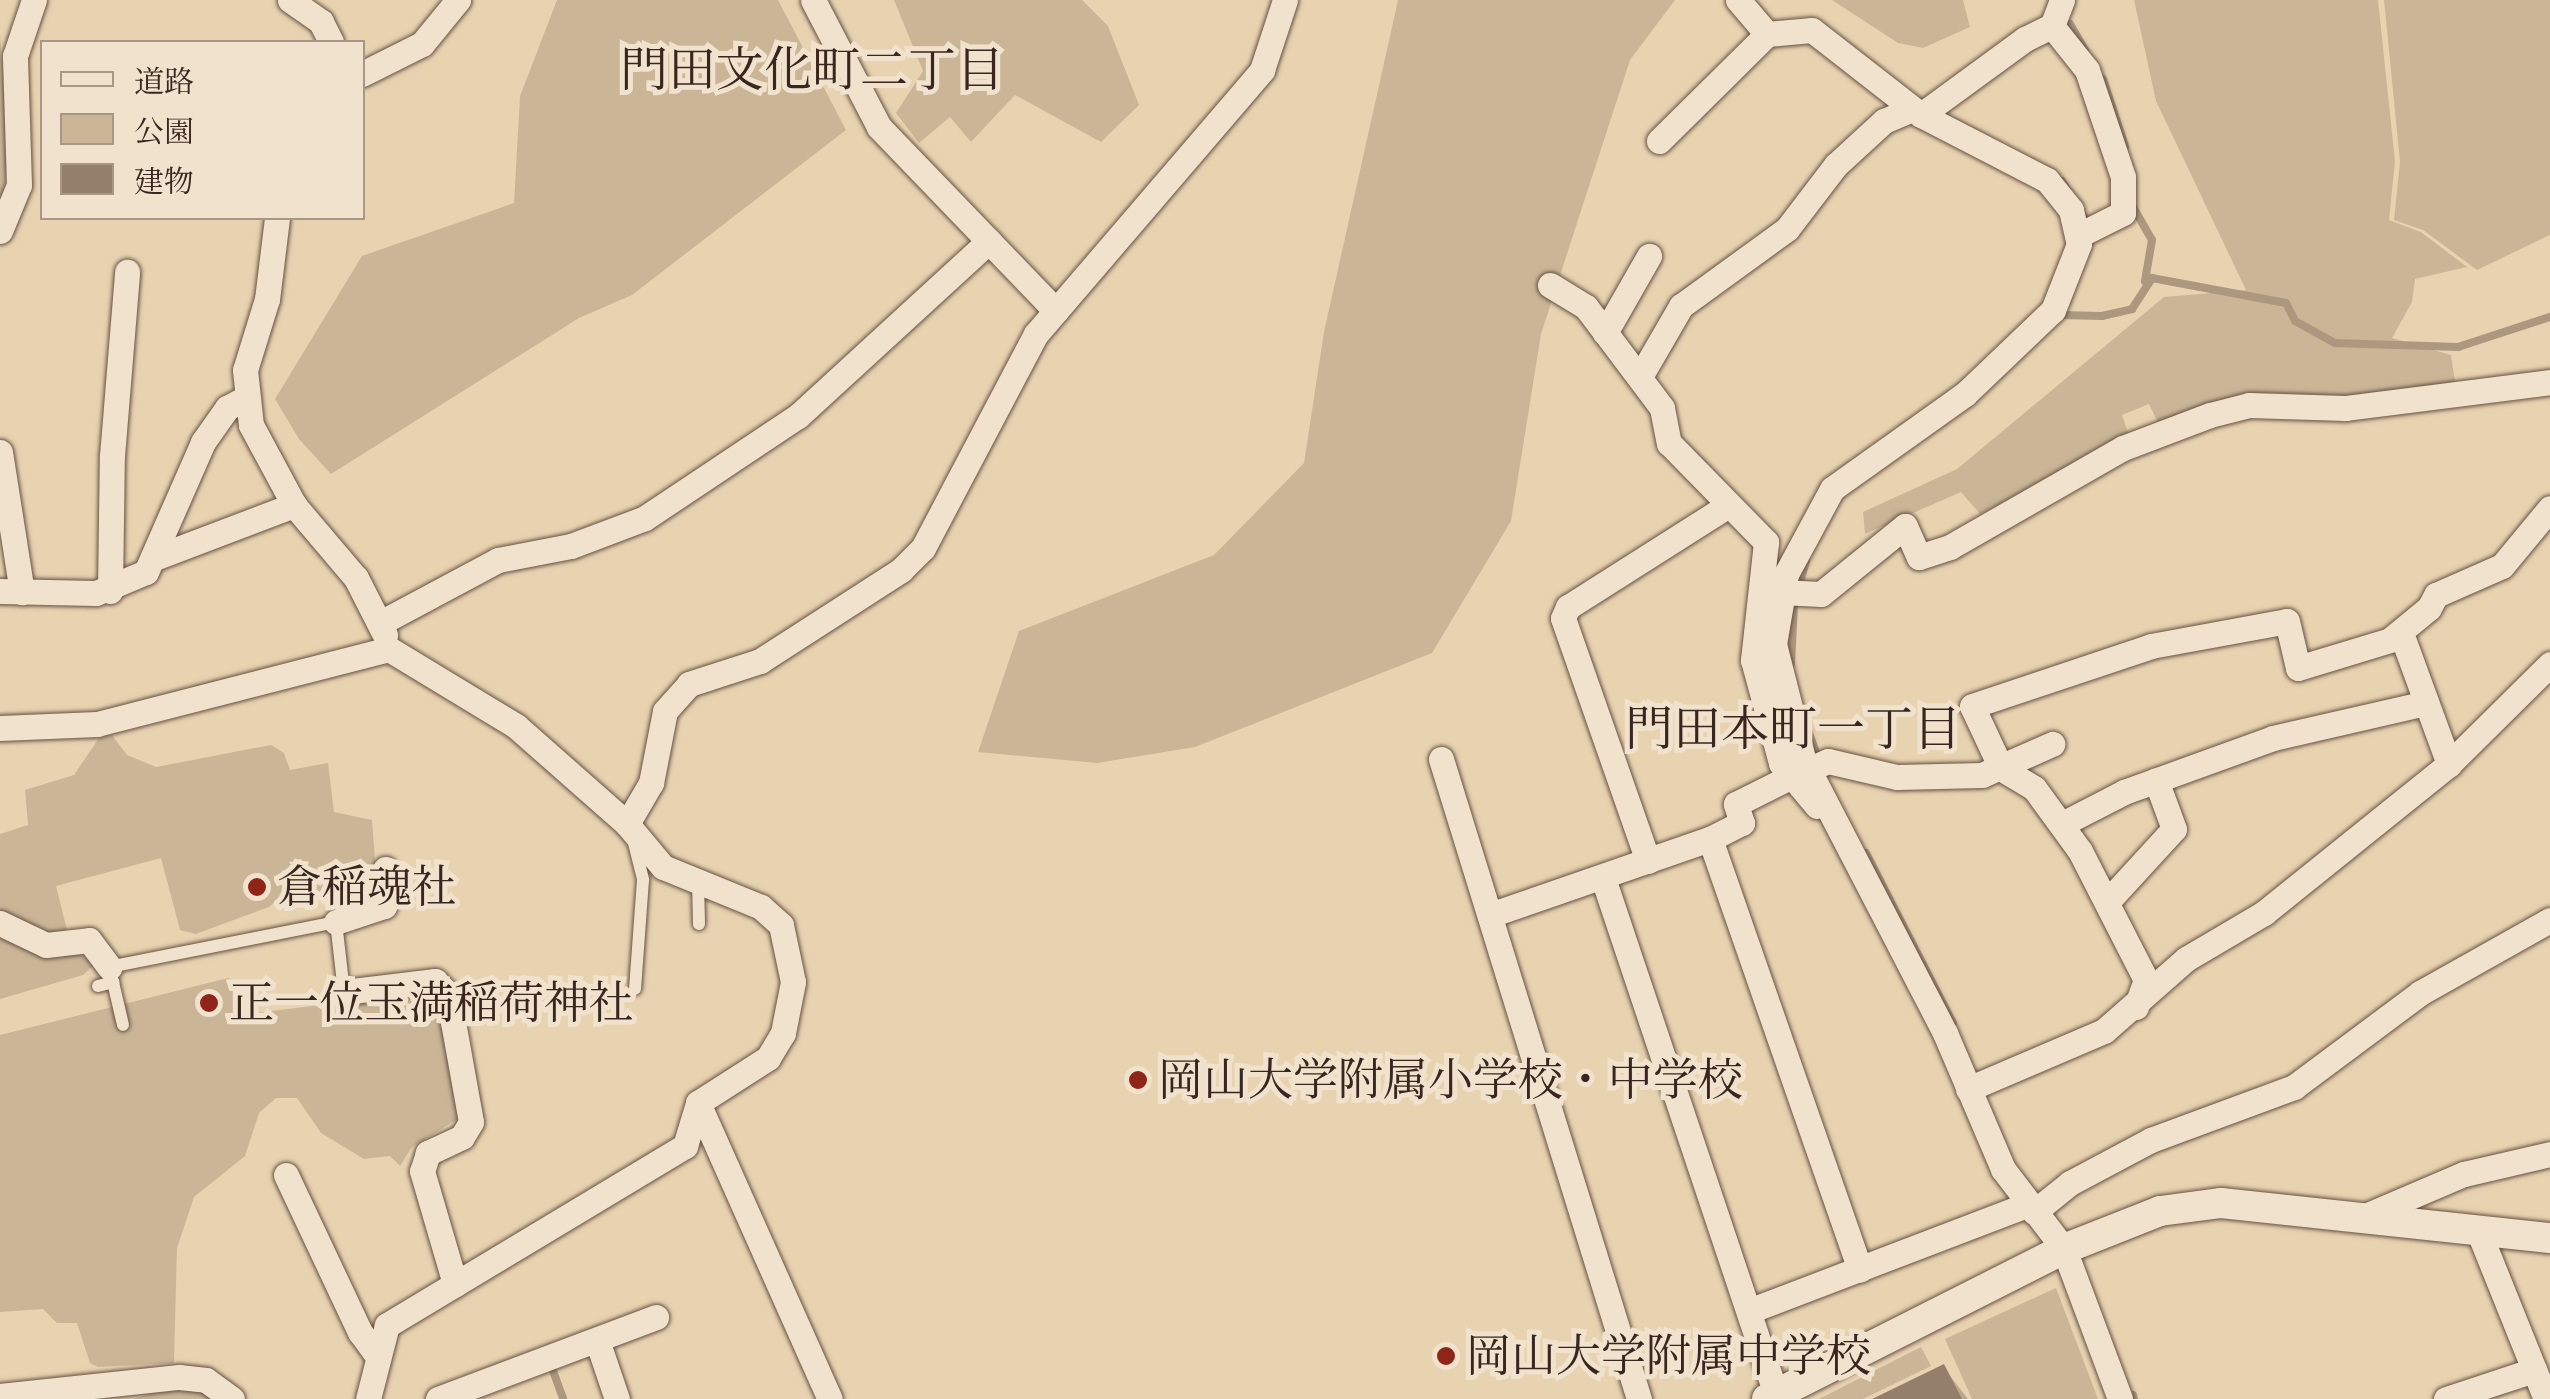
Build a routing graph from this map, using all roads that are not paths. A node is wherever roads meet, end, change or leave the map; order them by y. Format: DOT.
graph roads {
  1 [pos="34,0"];
  2 [pos="290,0"];
  3 [pos="458,0"];
  4 [pos="812,0"];
  5 [pos="1285,0"];
  6 [pos="1738,0"];
  7 [pos="2062,0"];
  8 [pos="2052,26"];
  9 [pos="1767,34"];
  10 [pos="330,40"];
  11 [pos="365,72"];
  12 [pos="1916,112"];
  13 [pos="1659,141"];
  14 [pos="277,220"];
  15 [pos="0,231"];
  16 [pos="2084,232"];
  17 [pos="989,242"];
  18 [pos="1650,256"];
  19 [pos="127,272"];
  20 [pos="1550,285"];
  21 [pos="1056,310"];
  22 [pos="1605,333"];
  23 [pos="1641,376"];
  24 [pos="2550,382"];
  25 [pos="246,398"];
  26 [pos="0,452"];
  27 [pos="294,505"];
  28 [pos="1727,506"];
  29 [pos="2550,508"];
  30 [pos="157,557"];
  31 [pos="110,591"];
  32 [pos="11,592"];
  33 [pos="1791,592"];
  34 [pos="382,622"];
  35 [pos="2401,634"];
  36 [pos="389,650"];
  37 [pos="2550,664"];
  38 [pos="2426,702"];
  39 [pos="0,728"];
  40 [pos="2052,744"];
  41 [pos="1442,760"];
  42 [pos="2449,764"];
  43 [pos="1811,768"];
  44 [pos="2001,768"];
  45 [pos="2156,780"];
  46 [pos="2064,823"];
  47 [pos="628,824"];
  48 [pos="1710,838"];
  49 [pos="1648,862"];
  50 [pos="385,869"];
  51 [pos="1604,878"];
  52 [pos="698,882"];
  53 [pos="2106,902"];
  54 [pos="1490,915"];
  55 [pos="2550,920"];
  56 [pos="336,922"];
  57 [pos="0,924"];
  58 [pos="699,924"];
  59 [pos="106,979"];
  60 [pos="635,989"];
  61 [pos="344,992"];
  62 [pos="2136,1006"];
  63 [pos="124,1025"];
  64 [pos="1968,1088"];
  65 [pos="698,1104"];
  66 [pos="2550,1154"];
  67 [pos="286,1175"];
  68 [pos="2030,1209"];
  69 [pos="2363,1218"];
  70 [pos="2478,1230"];
  71 [pos="2550,1238"];
  72 [pos="2064,1249"];
  73 [pos="1860,1270"];
  74 [pos="455,1284"];
  75 [pos="1748,1311"];
  76 [pos="656,1318"];
  77 [pos="597,1340"];
  78 [pos="378,1358"];
  79 [pos="2534,1370"];
  80 [pos="504,1387"];
  81 [pos="0,1396"];
  82 [pos="1772,1396"];
  83 [pos="232,1399"];
  84 [pos="368,1399"];
  85 [pos="393,1399"];
  86 [pos="438,1399"];
  87 [pos="617,1399"];
  88 [pos="830,1399"];
  89 [pos="1639,1399"];
  90 [pos="2120,1399"];
  91 [pos="2446,1399"];
  92 [pos="2546,1399"];
  1 -- 15 [label="street"];
  2 -- 10 [label="street"];
  3 -- 11 [label="street"];
  4 -- 17 [label="street"];
  5 -- 21 [label="street"];
  6 -- 9 [label="street"];
  7 -- 8 [label="street"];
  8 -- 12 [label="street"];
  8 -- 16 [label="street"];
  9 -- 12 [label="street"];
  9 -- 13 [label="street"];
  12 -- 16 [label="street"];
  12 -- 23 [label="street"];
  14 -- 25 [label="street"];
  16 -- 33 [label="street"];
  17 -- 21 [label="street"];
  17 -- 34 [label="street"];
  18 -- 22 [label="street"];
  19 -- 31 [label="street"];
  20 -- 22 [label="street"];
  21 -- 47 [label="street"];
  22 -- 23 [label="street"];
  23 -- 28 [label="street"];
  24 -- 33 [label="street"];
  25 -- 27 [label="street"];
  25 -- 30 [label="street"];
  26 -- 32 [label="street"];
  27 -- 30 [label="street"];
  27 -- 34 [label="street"];
  28 -- 43 [label="street"];
  28 -- 49 [label="street"];
  29 -- 35 [label="street"];
  30 -- 31 [label="street"];
  31 -- 32 [label="street"];
  33 -- 43 [label="street"];
  34 -- 36 [label="street"];
  35 -- 38 [label="street"];
  35 -- 44 [label="street"];
  36 -- 39 [label="street"];
  36 -- 47 [label="street"];
  37 -- 42 [label="street"];
  38 -- 42 [label="street"];
  38 -- 45 [label="street"];
  40 -- 44 [label="street"];
  41 -- 54 [label="street"];
  42 -- 62 [label="street"];
  43 -- 44 [label="street"];
  43 -- 48 [label="street"];
  43 -- 64 [label="street"];
  44 -- 46 [label="street"];
  45 -- 46 [label="street"];
  45 -- 53 [label="street"];
  46 -- 53 [label="street"];
  47 -- 52 [label="street"];
  47 -- 60 [label="lane"];
  48 -- 49 [label="street"];
  48 -- 73 [label="street"];
  49 -- 51 [label="street"];
  50 -- 56 [label="street"];
  51 -- 54 [label="street"];
  51 -- 75 [label="street"];
  52 -- 58 [label="lane"];
  52 -- 65 [label="street"];
  53 -- 62 [label="street"];
  54 -- 89 [label="street"];
  55 -- 68 [label="street"];
  56 -- 59 [label="lane"];
  56 -- 61 [label="lane"];
  57 -- 59 [label="street"];
  59 -- 63 [label="lane"];
  61 -- 74 [label="street"];
  62 -- 64 [label="street"];
  64 -- 68 [label="street"];
  65 -- 74 [label="street"];
  65 -- 88 [label="street"];
  66 -- 69 [label="street"];
  67 -- 78 [label="street"];
  68 -- 72 [label="street"];
  68 -- 73 [label="street"];
  69 -- 70 [label="street"];
  69 -- 72 [label="street"];
  70 -- 71 [label="street"];
  70 -- 79 [label="street"];
  72 -- 82 [label="street"];
  72 -- 90 [label="street"];
  73 -- 75 [label="street"];
  74 -- 78 [label="street"];
  75 -- 82 [label="street"];
  76 -- 77 [label="street"];
  77 -- 80 [label="street"];
  77 -- 87 [label="street"];
  78 -- 84 [label="street"];
  78 -- 85 [label="street"];
  79 -- 91 [label="street"];
  79 -- 92 [label="street"];
  80 -- 86 [label="street"];
  81 -- 83 [label="street"];
}
